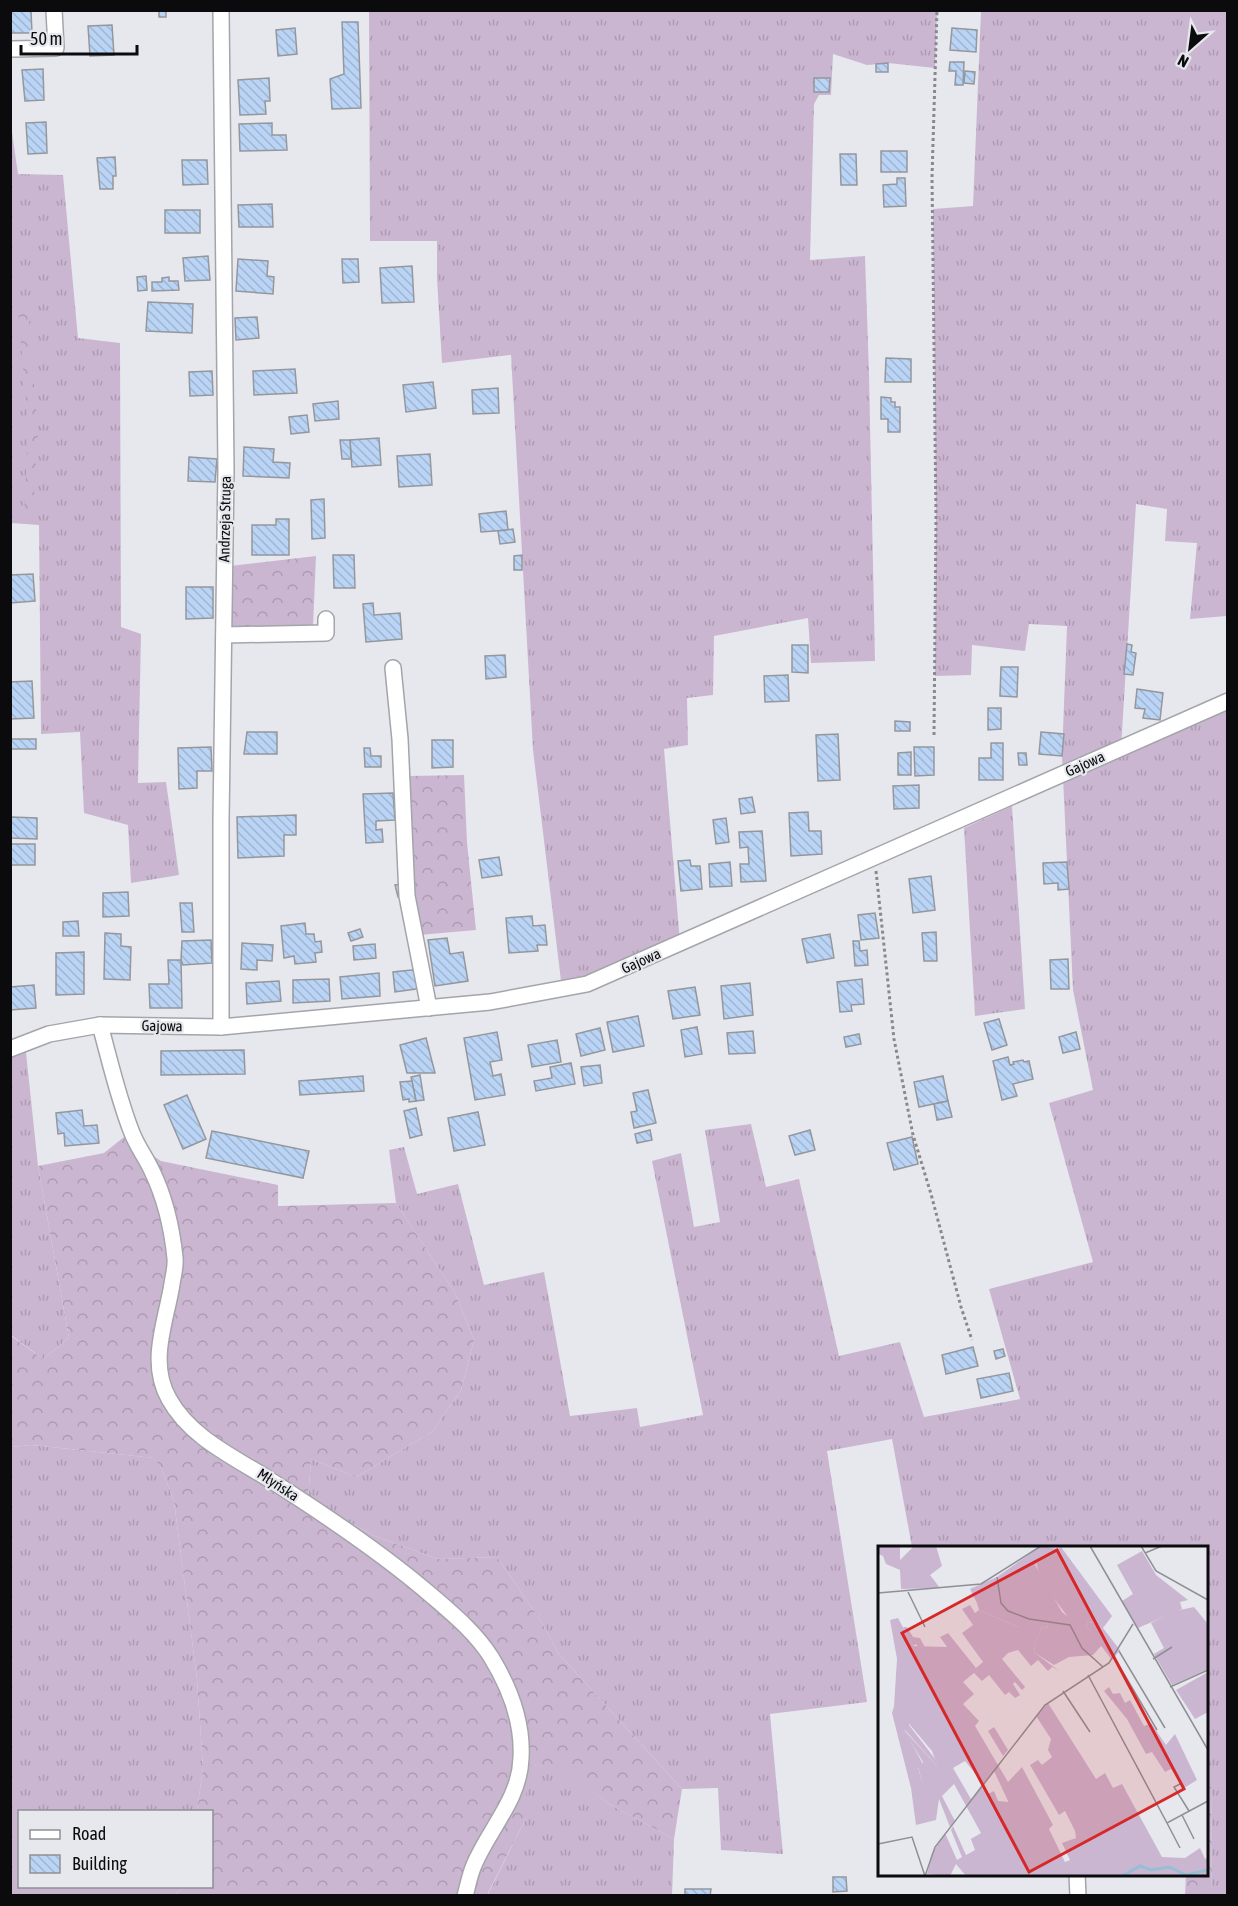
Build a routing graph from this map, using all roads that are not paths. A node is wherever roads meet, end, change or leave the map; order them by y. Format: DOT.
graph roads {
  1 [pos="54,10"];
  2 [pos="221,10"];
  3 [pos="13,49"];
  4 [pos="326,619"];
  5 [pos="224,635"];
  6 [pos="393,668"];
  7 [pos="1227,701"];
  8 [pos="429,1008"];
  9 [pos="100,1025"];
  10 [pos="221,1027"];
  11 [pos="10,1049"];
  12 [pos="1077,1876"];
  13 [pos="465,1896"];
  14 [pos="1078,1896"];
  1 -- 3 [label="street"];
  2 -- 5 [label="street, Andrzeja Struga"];
  4 -- 5 [label="street"];
  5 -- 10 [label="street, Andrzeja Struga"];
  6 -- 8 [label="street"];
  7 -- 8 [label="street, Gajowa"];
  8 -- 10 [label="street, Gajowa"];
  9 -- 10 [label="street, Gajowa"];
  9 -- 11 [label="street, Gajowa"];
  9 -- 13 [label="street, Młyńska"];
  12 -- 14 [label="street"];
}
